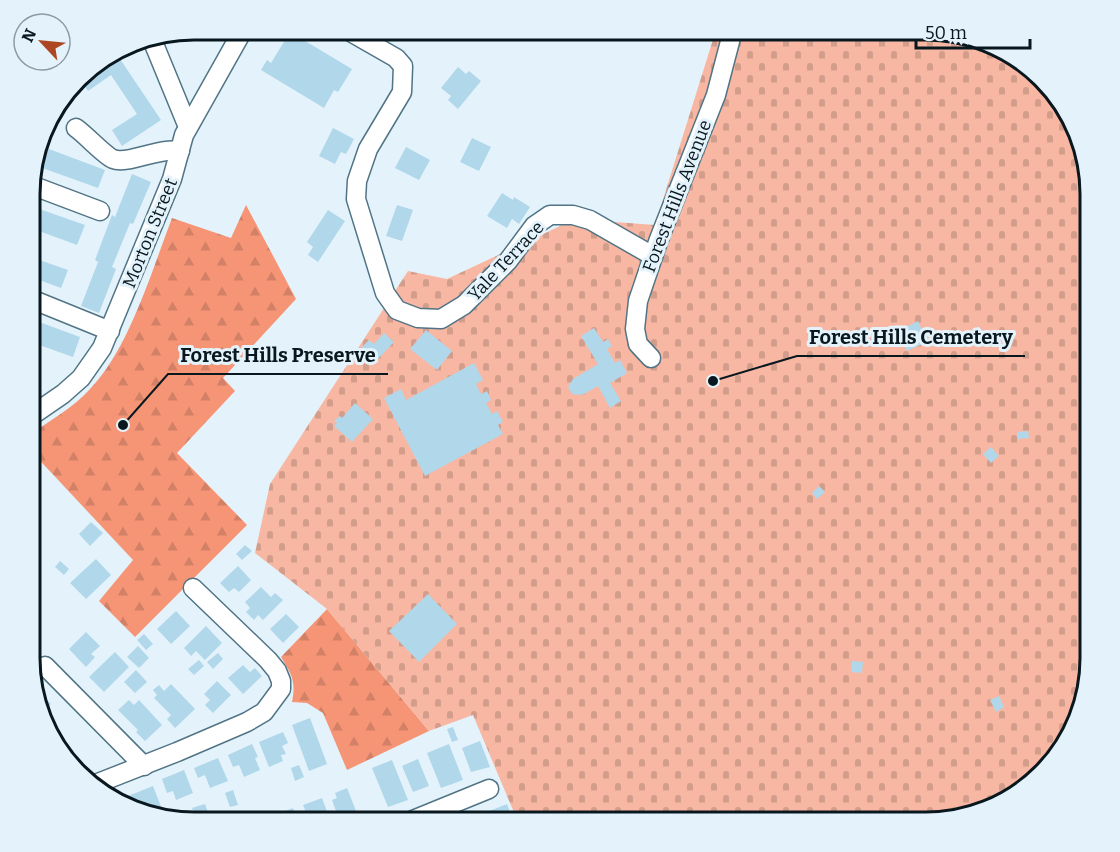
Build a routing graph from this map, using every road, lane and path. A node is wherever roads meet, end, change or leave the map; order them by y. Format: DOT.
graph roads {
  1 [pos="237,40"];
  2 [pos="365,40"];
  3 [pos="730,41"];
  4 [pos="155,46"];
  5 [pos="188,127"];
  6 [pos="76,128"];
  7 [pos="180,151"];
  8 [pos="41,187"];
  9 [pos="100,211"];
  10 [pos="653,256"];
  11 [pos="40,303"];
  12 [pos="110,331"];
  13 [pos="651,358"];
  14 [pos="40,410"];
  15 [pos="193,588"];
  16 [pos="45,666"];
  17 [pos="144,766"];
  18 [pos="103,781"];
  19 [pos="489,789"];
  20 [pos="434,811"];
  1 -- 5 [label="street, Morton Street"];
  2 -- 10 [label="street, Yale Terrace"];
  3 -- 10 [label="street, Forest Hills Avenue"];
  4 -- 5 [label="street"];
  5 -- 7 [label="street, Morton Street"];
  6 -- 7 [label="street"];
  7 -- 12 [label="street, Morton Street"];
  8 -- 9 [label="street"];
  10 -- 13 [label="street, Forest Hills Avenue"];
  11 -- 12 [label="street"];
  12 -- 14 [label="street, Morton Street"];
  15 -- 17 [label="street"];
  16 -- 17 [label="street"];
  17 -- 18 [label="street"];
  19 -- 20 [label="street"];
}
